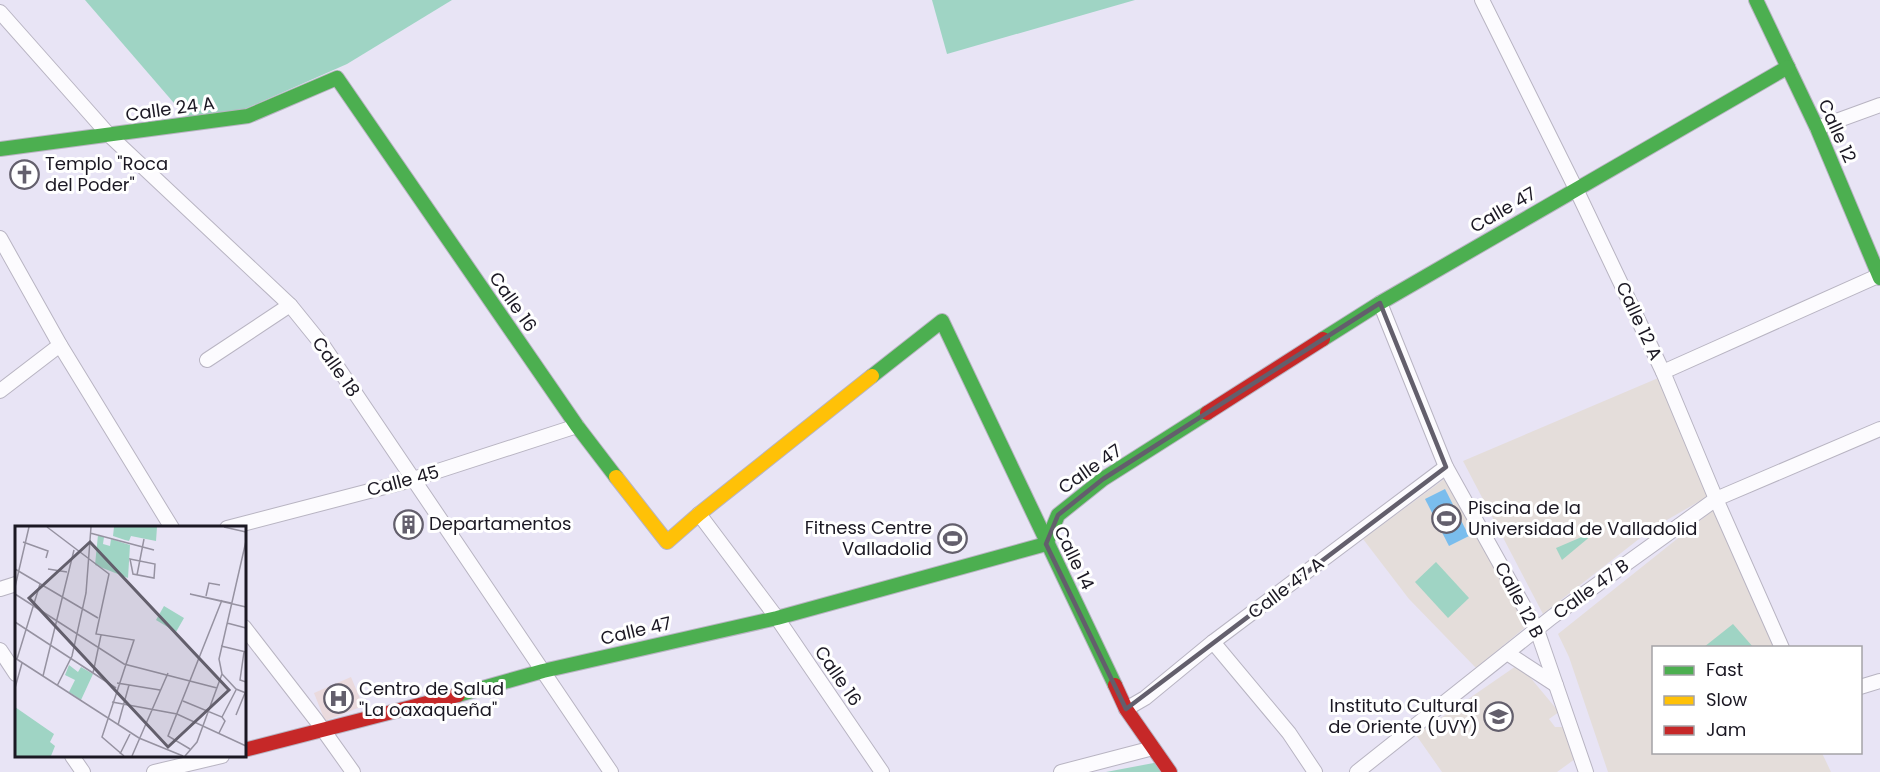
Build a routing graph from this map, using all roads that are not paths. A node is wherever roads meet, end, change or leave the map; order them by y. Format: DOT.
graph roads {
  1 [pos="1482,0"];
  2 [pos="1756,0"];
  3 [pos="0,12"];
  4 [pos="1788,67"];
  5 [pos="337,78"];
  6 [pos="1880,105"];
  7 [pos="1817,128"];
  8 [pos="109,135"];
  9 [pos="0,149"];
  10 [pos="1576,189"];
  11 [pos="0,238"];
  12 [pos="1880,276"];
  13 [pos="1380,303"];
  14 [pos="290,305"];
  15 [pos="60,345"];
  16 [pos="207,360"];
  17 [pos="1663,372"];
  18 [pos="0,391"];
  19 [pos="577,426"];
  20 [pos="1880,429"];
  21 [pos="1446,466"];
  22 [pos="413,480"];
  23 [pos="1716,499"];
  24 [pos="699,514"];
  25 [pos="1058,515"];
  26 [pos="171,526"];
  27 [pos="235,526"];
  28 [pos="1040,530"];
  29 [pos="1047,544"];
  30 [pos="15,585"];
  31 [pos="0,589"];
  32 [pos="777,618"];
  33 [pos="246,630"];
  34 [pos="1537,630"];
  35 [pos="1213,642"];
  36 [pos="1781,646"];
  37 [pos="0,650"];
  38 [pos="1507,653"];
  39 [pos="543,671"];
  40 [pos="15,672"];
  41 [pos="1880,681"];
  42 [pos="1556,685"];
  43 [pos="1862,686"];
  44 [pos="1126,709"];
  45 [pos="323,731"];
  46 [pos="1153,748"];
  47 [pos="246,750"];
  48 [pos="73,757"];
  49 [pos="218,757"];
  50 [pos="83,772"];
  51 [pos="154,772"];
  52 [pos="353,772"];
  53 [pos="611,772"];
  54 [pos="882,772"];
  55 [pos="1061,772"];
  56 [pos="1170,772"];
  57 [pos="1315,772"];
  58 [pos="1357,772"];
  59 [pos="1586,772"];
  1 -- 10 [label="street, Calle 12 A"];
  2 -- 4 [label="street, Calle 12"];
  3 -- 8 [label="street, Calle 18"];
  4 -- 7 [label="street, Calle 12"];
  4 -- 10 [label="street, Calle 47"];
  5 -- 8 [label="street, Calle 24 A"];
  5 -- 19 [label="street, Calle 16"];
  6 -- 7 [label="street"];
  7 -- 12 [label="street, Calle 12"];
  8 -- 9 [label="street, Calle 24 A"];
  8 -- 14 [label="street, Calle 18"];
  10 -- 13 [label="street, Calle 47"];
  10 -- 17 [label="street, Calle 12 A"];
  11 -- 15 [label="street"];
  12 -- 17 [label="street"];
  13 -- 21 [label="street, Calle 12 B"];
  13 -- 25 [label="street, Calle 47"];
  14 -- 16 [label="street"];
  14 -- 22 [label="street, Calle 18"];
  15 -- 18 [label="street"];
  15 -- 26 [label="street"];
  17 -- 23 [label="street, Calle 12 A"];
  19 -- 22 [label="street, Calle 45"];
  19 -- 24 [label="street, Calle 16"];
  20 -- 23 [label="street, Calle 47 B"];
  21 -- 34 [label="street, Calle 12 B"];
  21 -- 35 [label="street, Calle 47 A"];
  22 -- 27 [label="street, Calle 45"];
  22 -- 39 [label="street, Calle 18"];
  23 -- 34 [label="street, Calle 47 B"];
  23 -- 36 [label="street, Calle 12 A"];
  24 -- 28 [label="street, Calle 14"];
  24 -- 32 [label="street, Calle 16"];
  25 -- 28 [label="street"];
  25 -- 29 [label="street, Calle 47"];
  28 -- 29 [label="street, Calle 14"];
  29 -- 32 [label="street, Calle 47"];
  29 -- 44 [label="street, Calle 14"];
  30 -- 31 [label="street"];
  32 -- 39 [label="street, Calle 47"];
  32 -- 54 [label="street, Calle 16"];
  33 -- 45 [label="street"];
  34 -- 38 [label="street, Calle 47 B"];
  34 -- 42 [label="street, Calle 12 B"];
  35 -- 44 [label="street, Calle 47 A"];
  35 -- 57 [label="street"];
  37 -- 40 [label="street"];
  38 -- 42 [label="street"];
  38 -- 58 [label="street, Calle 47 B"];
  39 -- 45 [label="street, Calle 47"];
  39 -- 53 [label="street, Calle 18"];
  41 -- 43 [label="street"];
  42 -- 59 [label="street, Calle 12 B"];
  44 -- 46 [label="street, Calle 14"];
  45 -- 47 [label="street, Calle 47"];
  45 -- 52 [label="street"];
  46 -- 55 [label="street"];
  46 -- 56 [label="street, Calle 14"];
  48 -- 50 [label="street"];
  49 -- 51 [label="street"];
}
